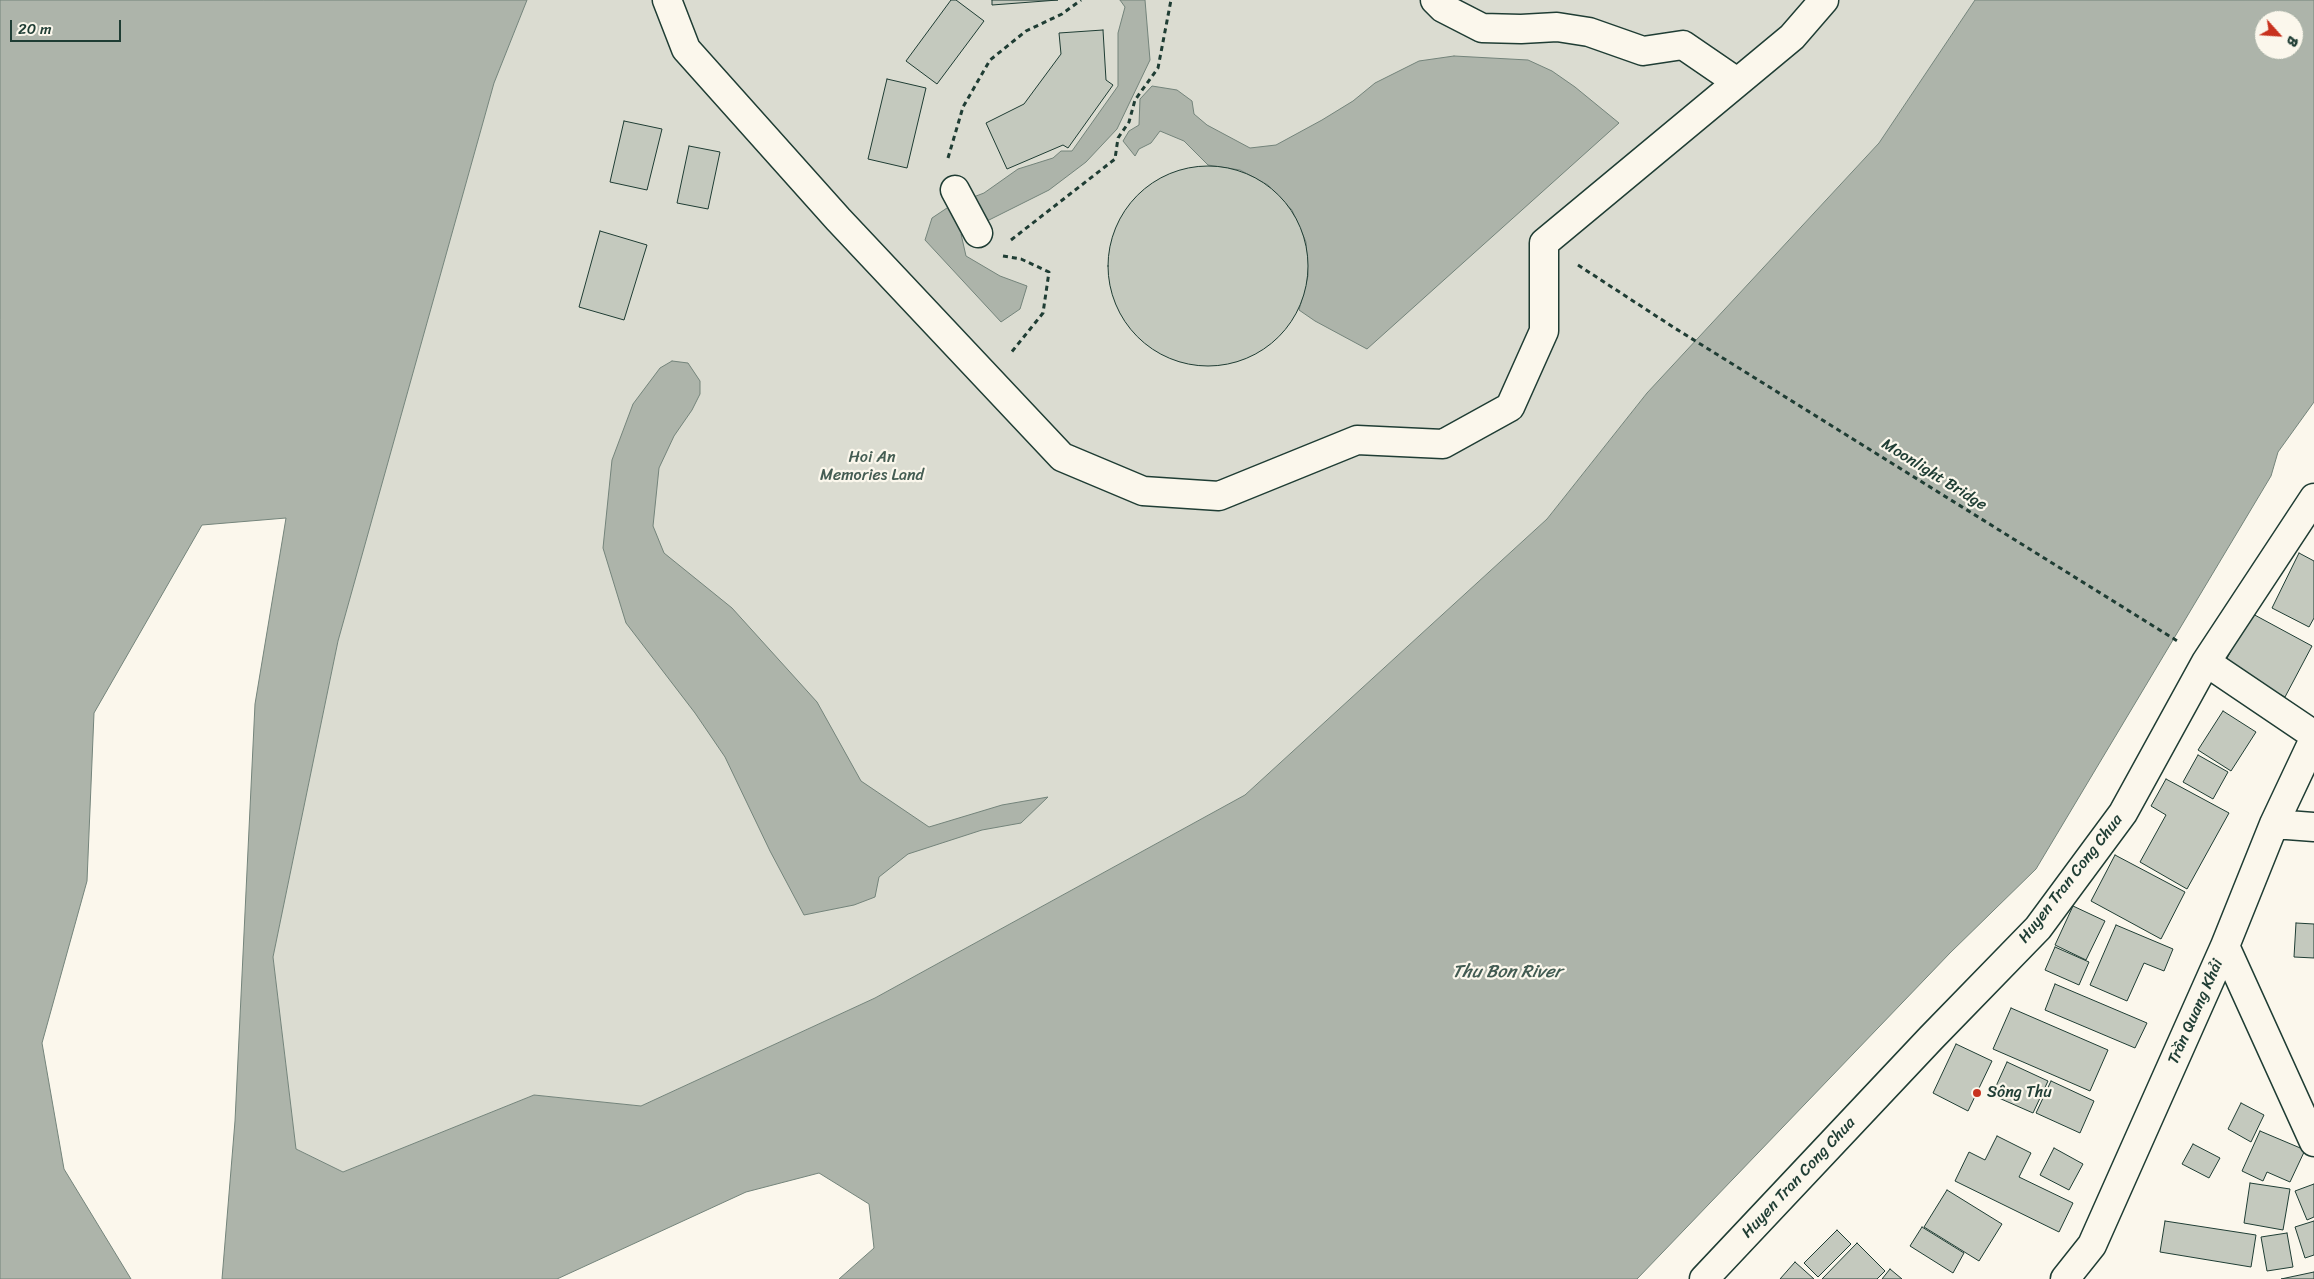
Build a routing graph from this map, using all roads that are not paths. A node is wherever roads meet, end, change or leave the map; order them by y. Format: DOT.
graph roads {
  1 [pos="667,0"];
  2 [pos="1435,0"];
  3 [pos="1824,0"];
  4 [pos="1737,82"];
  5 [pos="955,190"];
  6 [pos="986,244"];
  7 [pos="2314,498"];
  8 [pos="2206,662"];
  9 [pos="2314,737"];
  10 [pos="2274,824"];
  11 [pos="2314,827"];
  12 [pos="2225,946"];
  13 [pos="2314,1142"];
  14 [pos="1704,1279"];
  15 [pos="2065,1279"];
  1 -- 4 [label="street"];
  2 -- 4 [label="street"];
  3 -- 4 [label="street"];
  5 -- 6 [label="street"];
  7 -- 8 [label="street, Huyen Tran Cong Chua"];
  8 -- 9 [label="street"];
  8 -- 14 [label="street, Huyen Tran Cong Chua"];
  9 -- 10 [label="street, Trần Quang Khải"];
  10 -- 11 [label="street"];
  10 -- 12 [label="street, Trần Quang Khải"];
  12 -- 13 [label="street"];
  12 -- 15 [label="street, Trần Quang Khải"];
}
